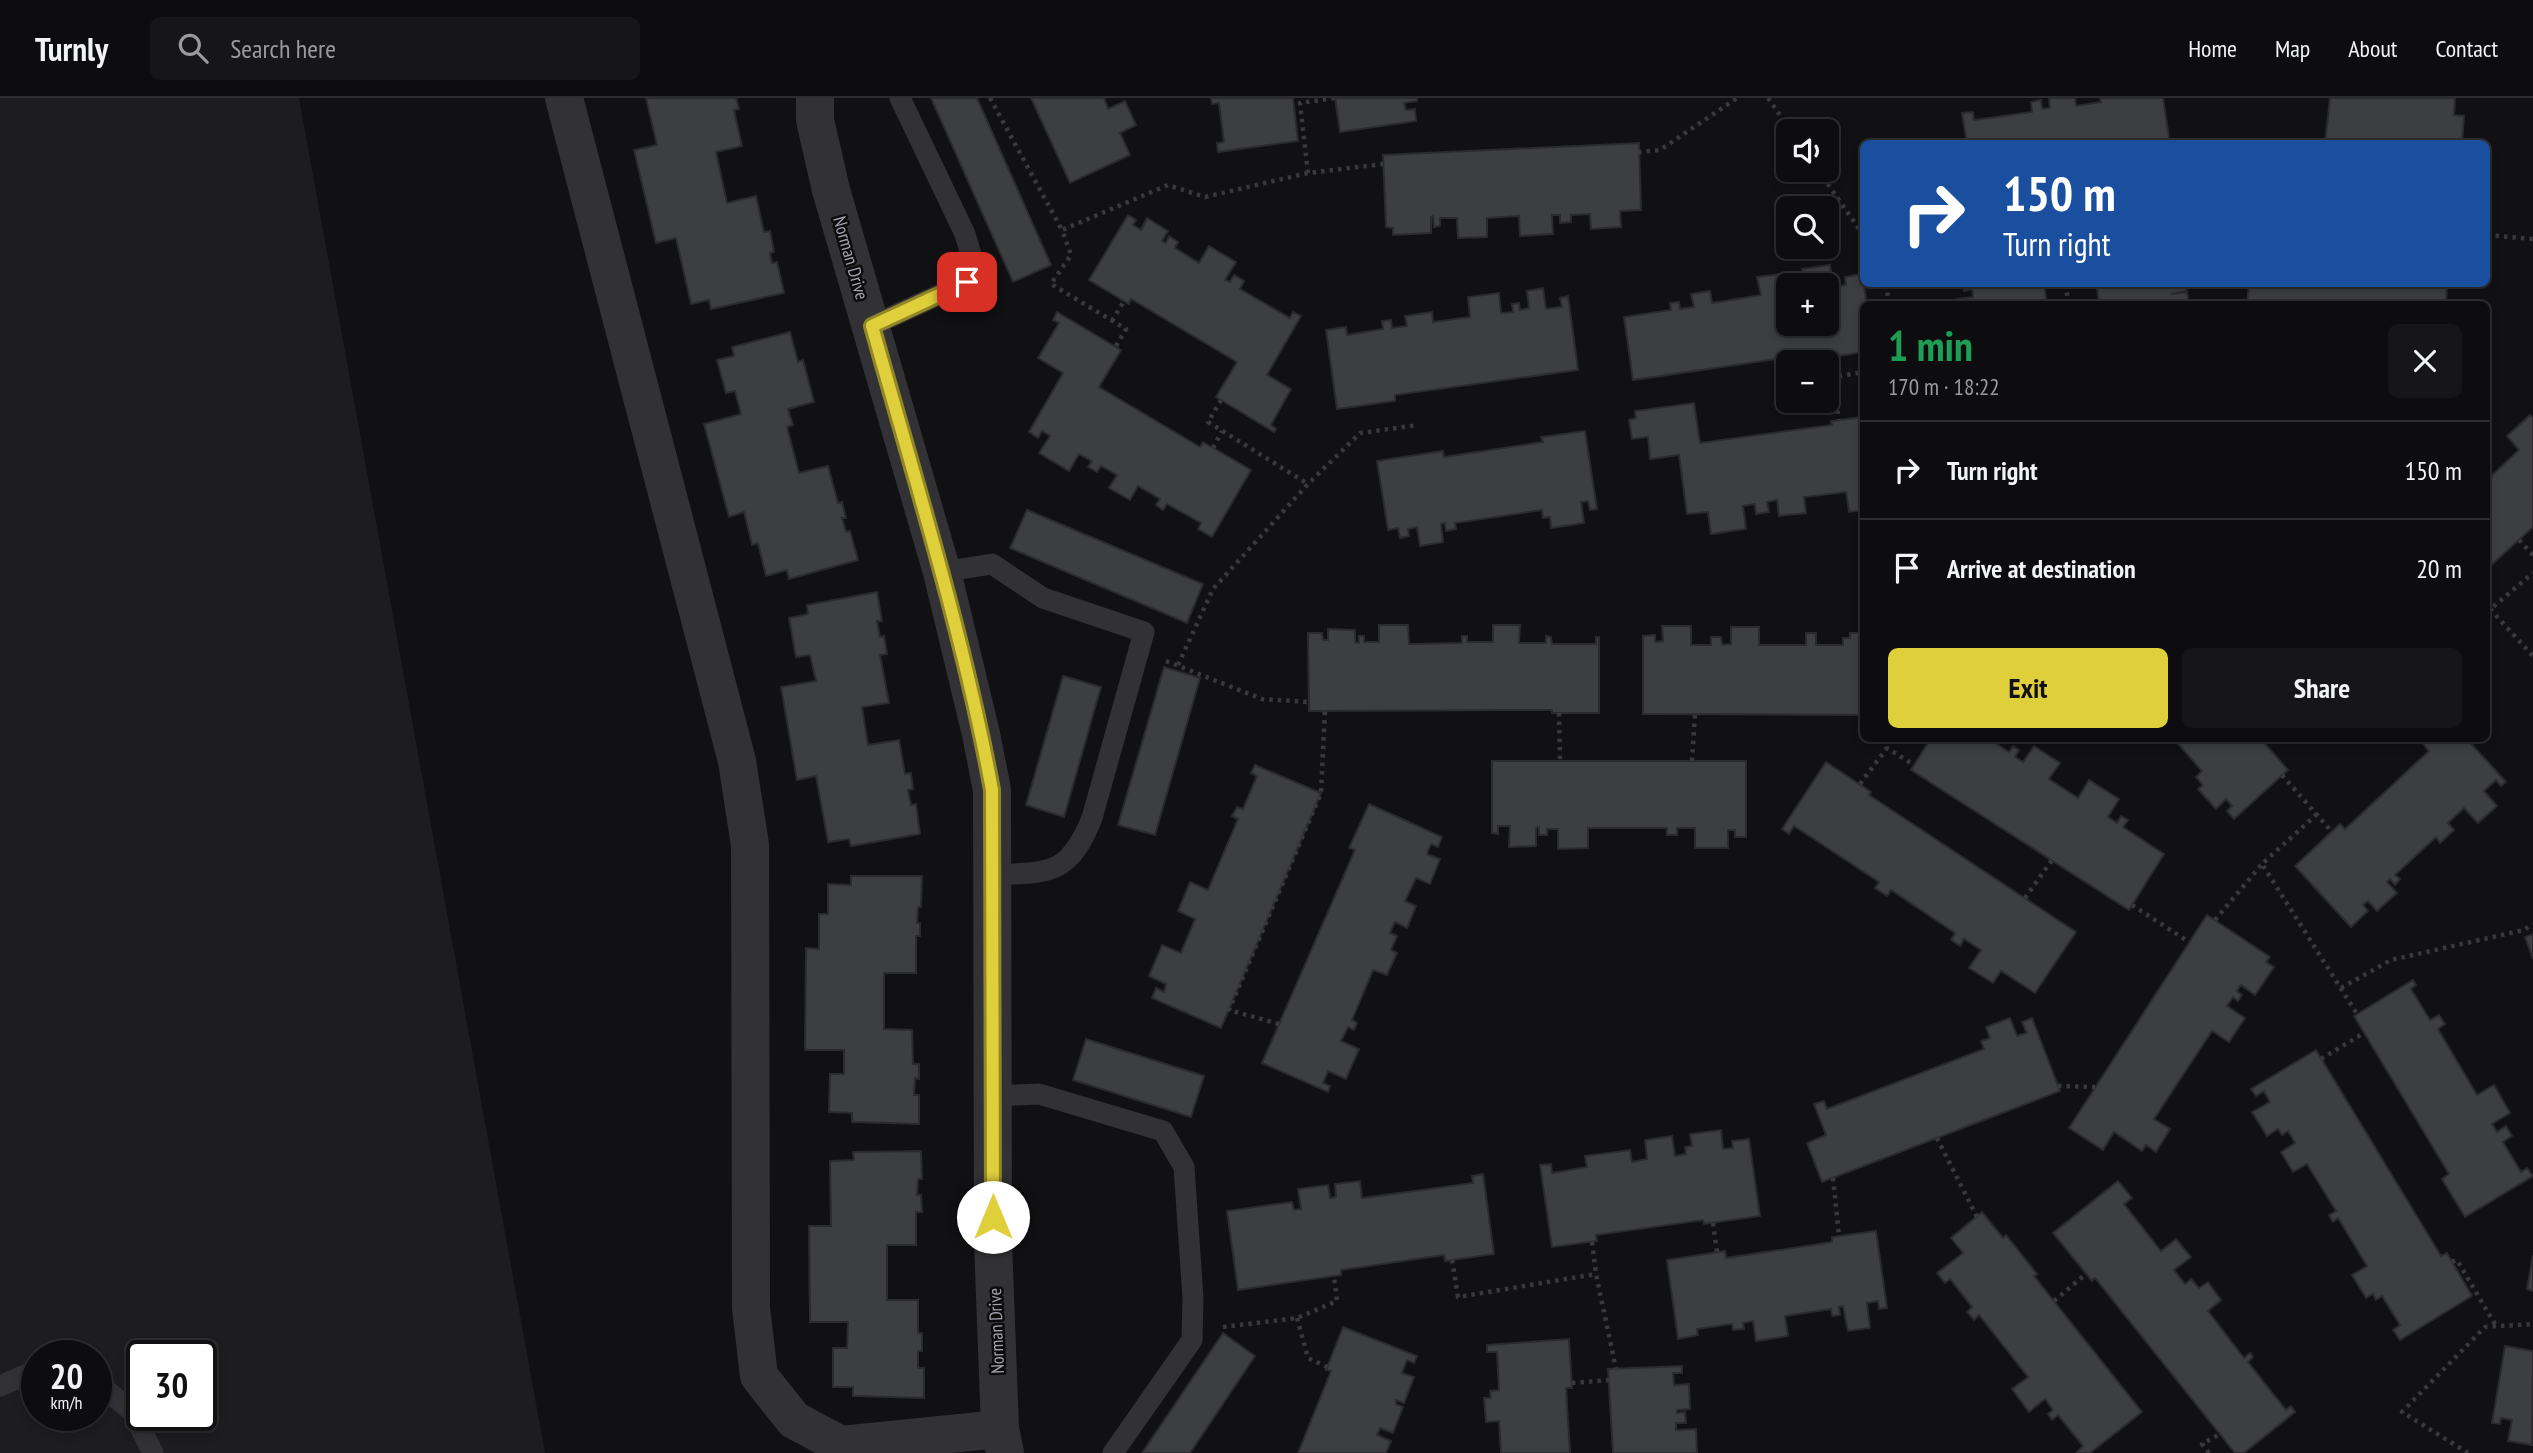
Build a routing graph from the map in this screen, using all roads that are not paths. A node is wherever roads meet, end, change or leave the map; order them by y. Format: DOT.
graph roads {
  1 [pos="564,98"];
  2 [pos="815,98"];
  3 [pos="900,98"];
  4 [pos="872,326"];
  5 [pos="942,572"];
  6 [pos="992,875"];
  7 [pos="993,1096"];
  8 [pos="21,1377"];
  9 [pos="0,1387"];
  10 [pos="112,1395"];
  11 [pos="1003,1441"];
  12 [pos="153,1453"];
  13 [pos="1113,1453"];
  1 -- 11 [label="street"];
  2 -- 4 [label="street, Norman Drive"];
  3 -- 4 [label="lane"];
  4 -- 5 [label="street, Norman Drive"];
  5 -- 6 [label="street, Norman Drive"];
  5 -- 6 [label="lane"];
  6 -- 7 [label="street, Norman Drive"];
  7 -- 11 [label="street, Norman Drive"];
  7 -- 13 [label="lane"];
  8 -- 9 [label="lane"];
  10 -- 12 [label="lane"];
}
